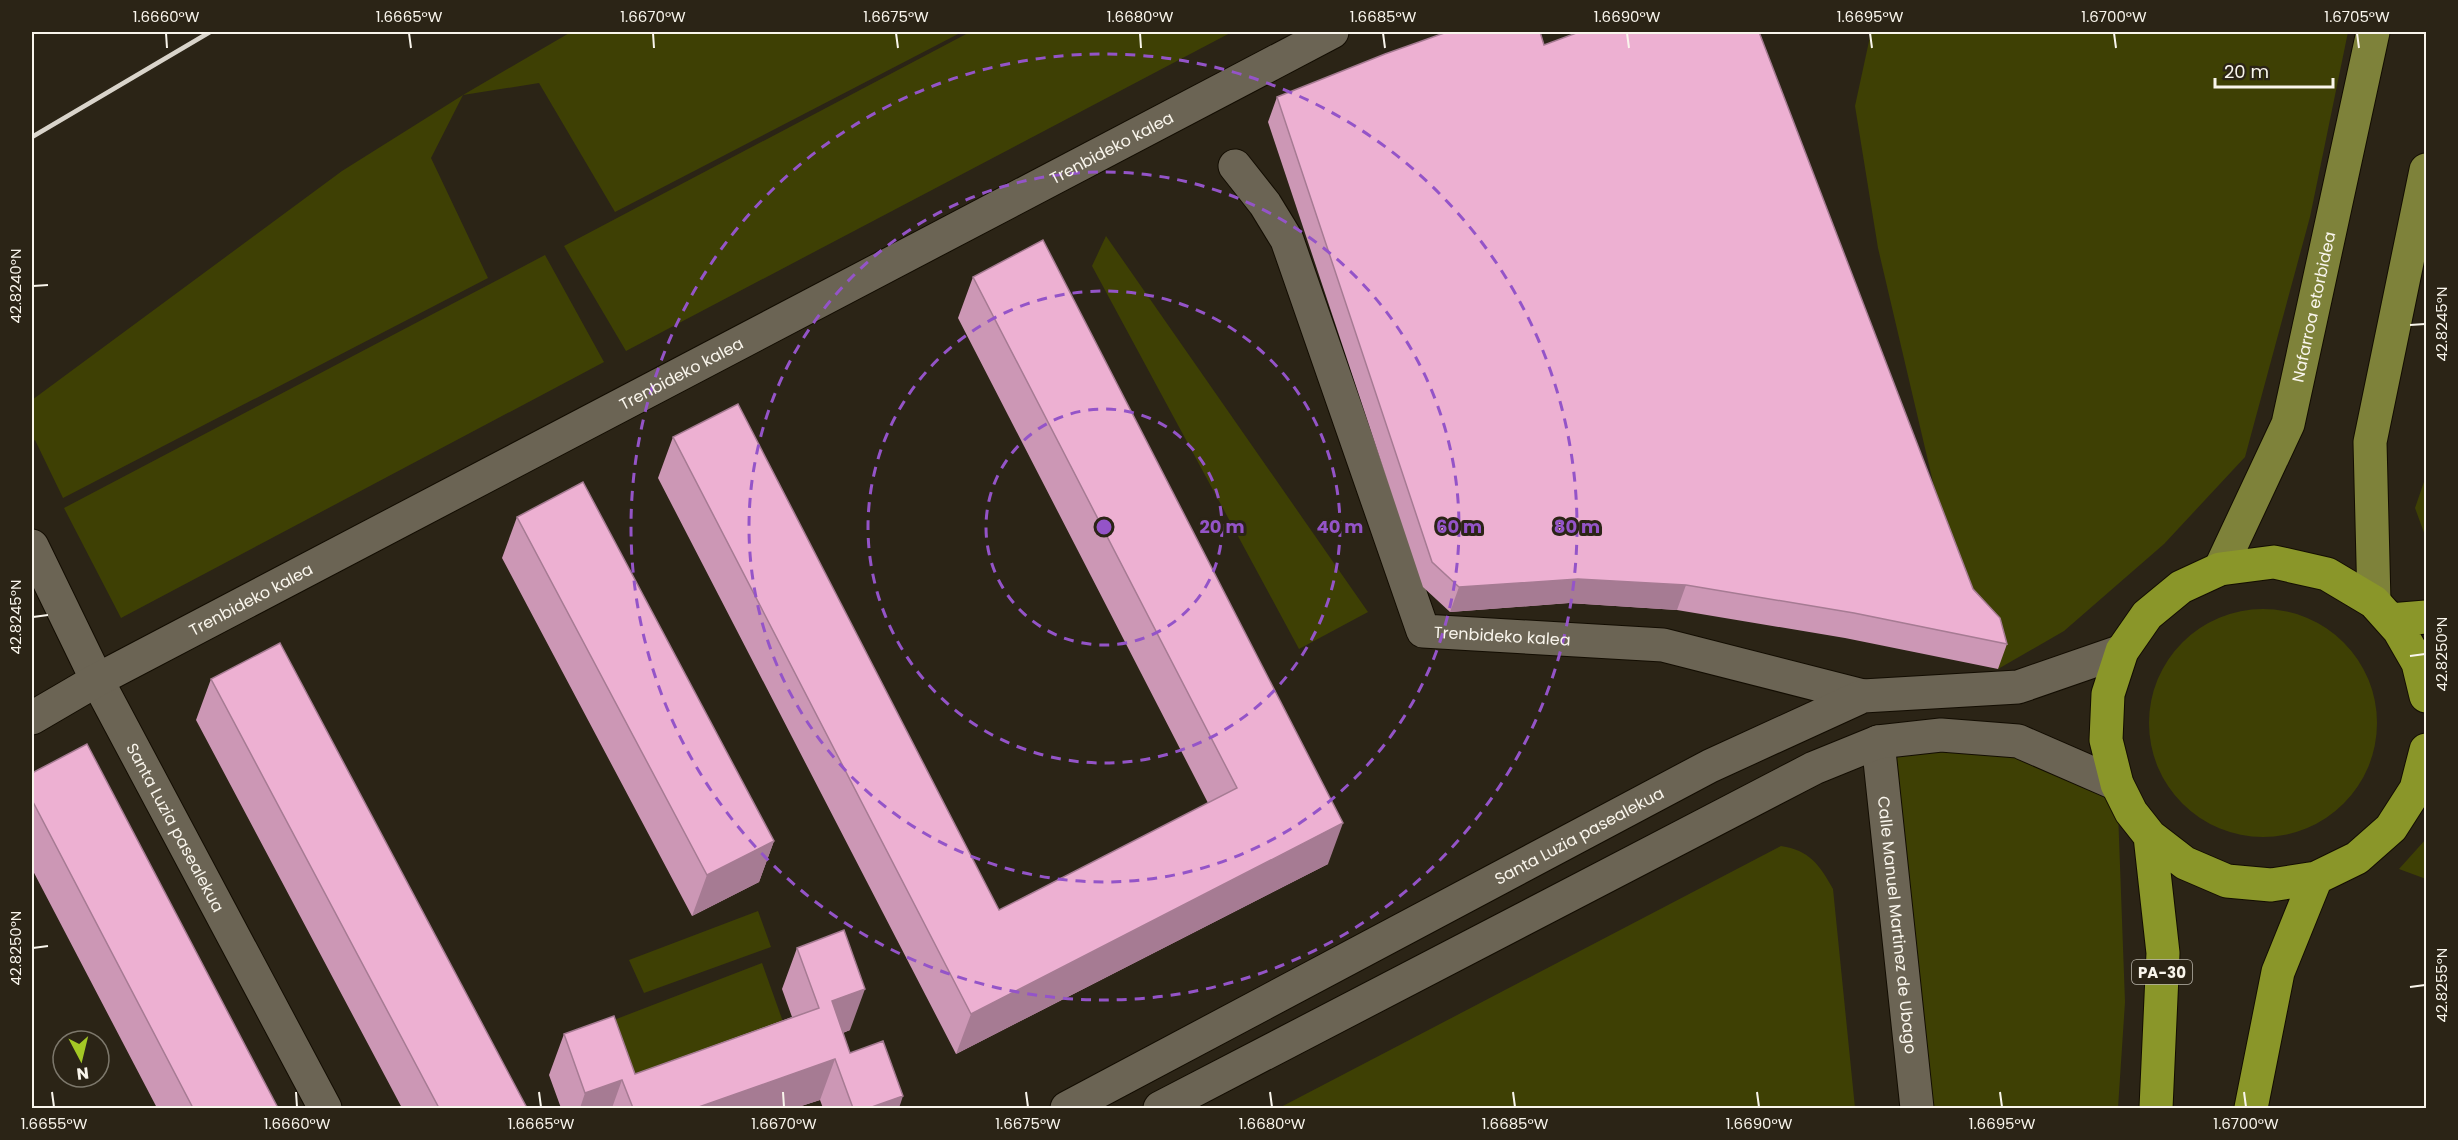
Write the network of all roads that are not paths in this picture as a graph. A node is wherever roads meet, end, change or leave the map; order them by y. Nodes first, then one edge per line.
1 (1332, 32) edge
2 (2373, 32) edge
3 (1235, 166) dead end
4 (2427, 170) edge
5 (32, 546) edge
6 (2220, 569) junction
7 (2382, 611) junction
8 (2427, 617) edge
9 (2122, 651) junction
10 (98, 680) junction
11 (1863, 696) junction
12 (2427, 696) edge
13 (32, 718) edge
14 (1878, 742) junction
15 (2427, 750) edge
16 (2117, 784) junction
17 (2421, 784) edge
18 (2150, 836) junction
19 (2316, 878) junction
20 (325, 1108) edge
21 (1067, 1108) edge
22 (1160, 1108) edge
23 (1917, 1108) edge
24 (2156, 1108) edge
25 (2251, 1108) edge

1 - 10 street, Trenbideko kalea
2 - 6 main road, Nafarroa etorbidea
3 - 11 street, Trenbideko kalea
4 - 7 main road
5 - 10 street, Santa Luzia pasealekua
6 - 7 highway
6 - 9 highway
7 - 8 highway
7 - 12 highway
9 - 11 street, Santa Luzia pasealekua
9 - 16 highway
10 - 13 street, Trenbideko kalea
10 - 20 street, Santa Luzia pasealekua
11 - 21 street, Santa Luzia pasealekua
14 - 16 street
14 - 22 street
14 - 23 street, Calle Manuel Martinez de Ubago
15 - 17 highway
16 - 18 highway
17 - 19 highway
18 - 19 highway
18 - 24 highway, PA-30
19 - 25 highway

